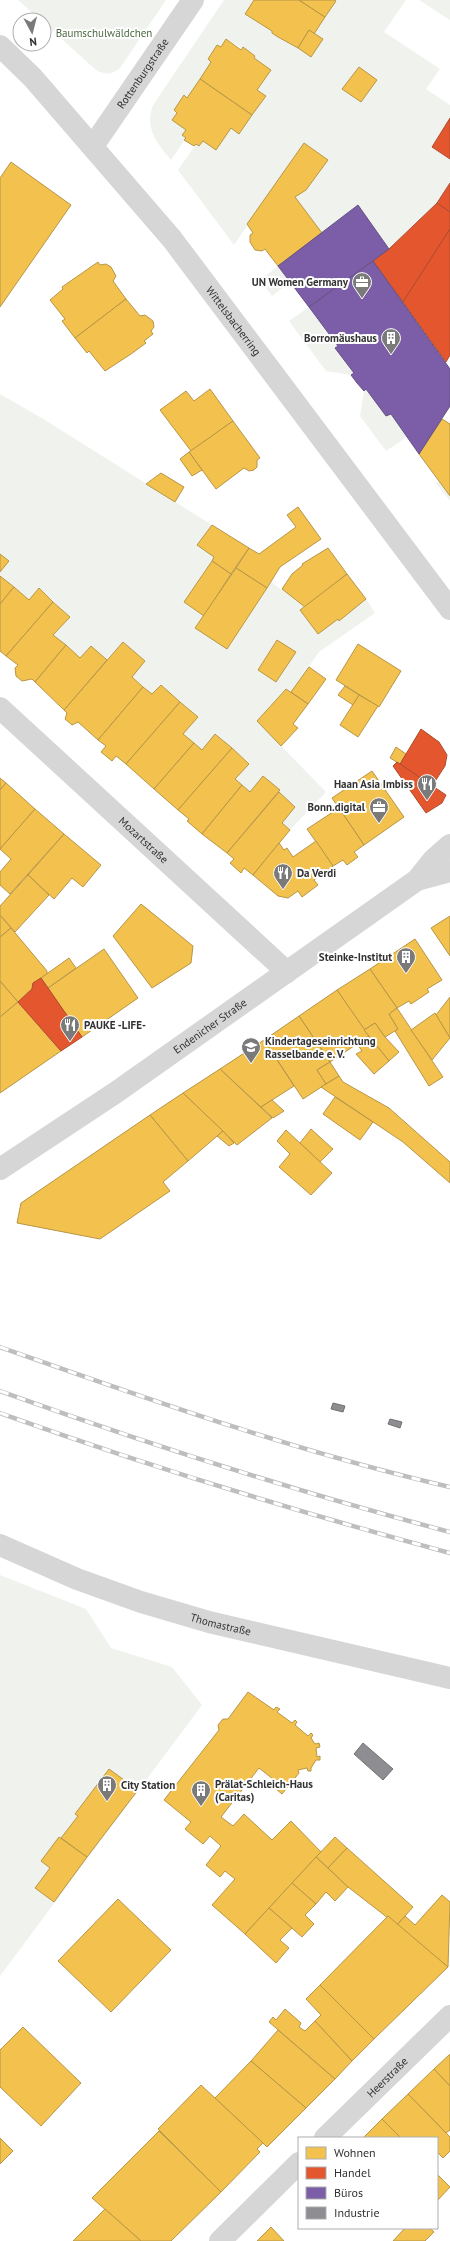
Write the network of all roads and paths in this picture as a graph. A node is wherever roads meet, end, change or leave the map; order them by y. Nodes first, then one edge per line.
1 (193, 0) edge
2 (0, 46) edge
3 (93, 146) junction
4 (450, 609) edge
5 (0, 708) edge
6 (450, 845) edge
7 (450, 871) edge
8 (417, 880) junction
9 (287, 972) junction
10 (0, 1169) edge
11 (0, 1545) edge
12 (450, 1678) edge
13 (450, 2016) edge
14 (326, 2137) edge
15 (298, 2164) edge
16 (220, 2241) edge

1 - 3 street, Rottenburgstraße
2 - 3 street, Wittelsbacherring
3 - 4 street, Wittelsbacherring
5 - 9 street, Mozartstraße
6 - 8 street, Endenicher Straße
7 - 8 street, Endenicher Straße
8 - 9 street, Endenicher Straße
9 - 10 street, Endenicher Straße
11 - 12 street, Thomastraße
13 - 14 street, Heerstraße
15 - 16 street

